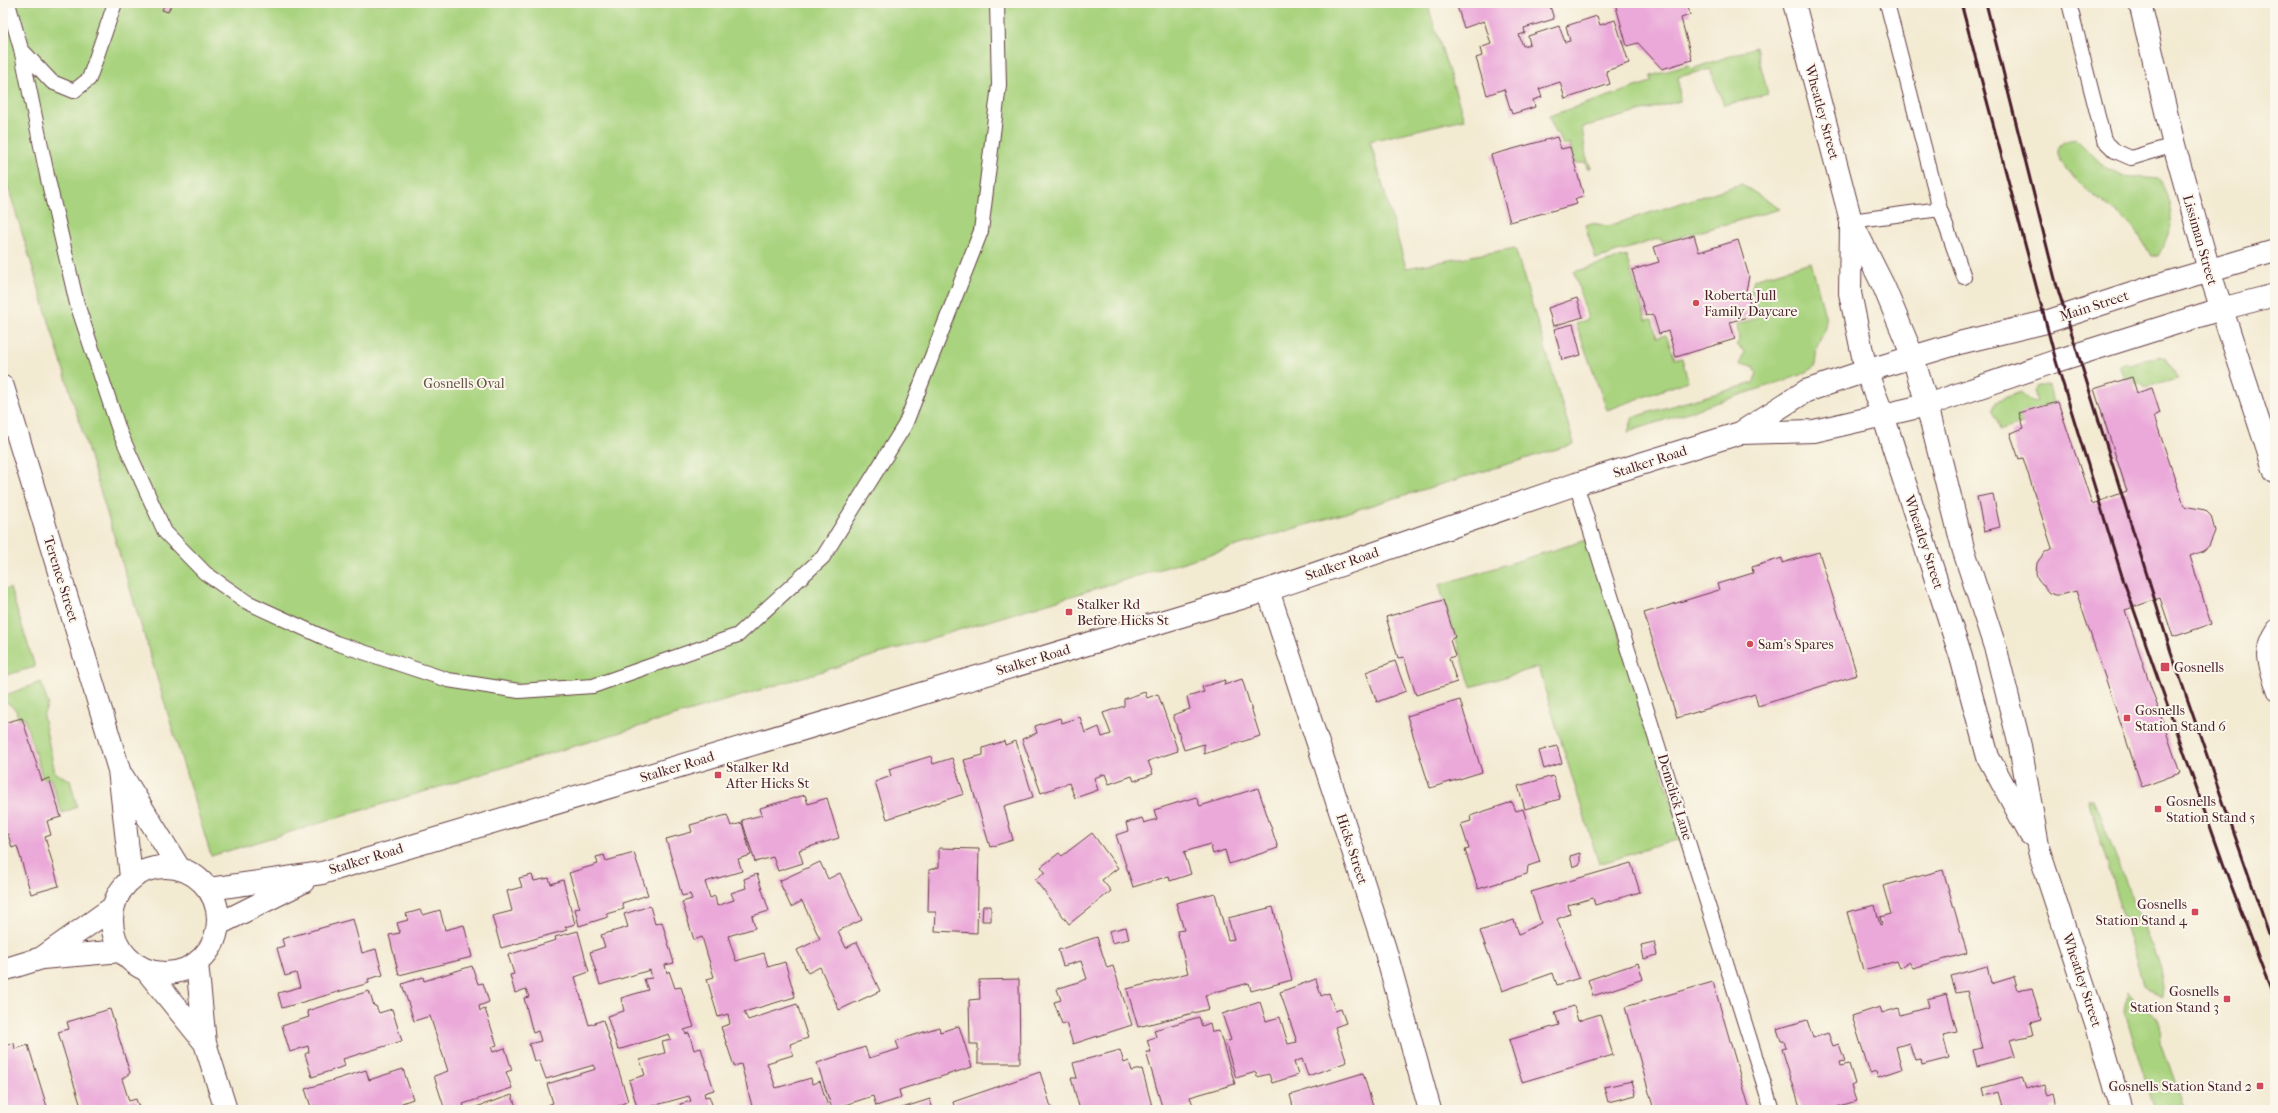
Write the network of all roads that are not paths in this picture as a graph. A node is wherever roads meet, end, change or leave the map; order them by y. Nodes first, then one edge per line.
1 (8, 3) edge
2 (115, 3) edge
3 (997, 3) edge
4 (1794, 3) edge
5 (1887, 3) edge
6 (2069, 3) edge
7 (2140, 3) edge
8 (21, 49) junction
9 (2174, 146) junction
10 (1940, 209) junction
11 (1851, 220) junction
12 (2275, 251) edge
13 (2209, 270) junction
14 (1964, 277) dead end
15 (2275, 295) edge
16 (2221, 309) junction
17 (1913, 357) junction
18 (1866, 371) junction
19 (3, 387) edge
20 (1928, 406) junction
21 (1883, 415) junction
22 (1740, 433) junction
23 (2275, 472) edge
24 (1576, 484) junction
25 (1268, 590) junction
26 (2275, 626) edge
27 (2275, 693) edge
28 (120, 770) junction
29 (2040, 851) junction
30 (179, 868) junction
31 (322, 873) junction
32 (131, 877) junction
33 (209, 889) junction
34 (112, 908) junction
35 (218, 924) junction
36 (121, 951) junction
37 (42, 958) junction
38 (198, 962) junction
39 (3, 970) edge
40 (146, 970) junction
41 (205, 1043) junction
42 (226, 1110) edge
43 (1430, 1110) edge
44 (1772, 1110) edge
45 (2121, 1110) edge

1 - 8 lane
2 - 8 lane
3 - 8 lane
4 - 11 main road, Wheatley Street
5 - 10 lane
6 - 9 lane
7 - 9 main road, Lissiman Street
9 - 13 main road, Lissiman Street
10 - 11 lane
10 - 14 lane
11 - 17 main road, Wheatley Street
11 - 18 main road, Wheatley Street
12 - 13 main road, Main Street
13 - 16 main road, Lissiman Street
13 - 17 main road, Main Street
15 - 16 main road
16 - 20 main road
16 - 23 main road, Lissiman Street
17 - 18 main road, Stalker Road
17 - 20 main road, Wheatley Street
18 - 21 main road, Wheatley Street
18 - 22 main road, Stalker Road
19 - 28 main road, Terence Street
20 - 21 main road, Stalker Road
20 - 29 main road, Wheatley Street
21 - 22 main road, Stalker Road
21 - 29 main road, Wheatley Street
22 - 24 main road, Stalker Road
24 - 25 main road, Stalker Road
24 - 44 lane, Demclick Lane
25 - 31 main road, Stalker Road
25 - 43 main road, Hicks Street
26 - 27 lane
28 - 30 main road, Terence Street
28 - 32 main road, Terence Street
29 - 45 main road, Wheatley Street
30 - 32 main road
30 - 33 main road
31 - 33 main road, Stalker Road
31 - 35 main road, Stalker Road
32 - 34 main road
33 - 35 main road
34 - 36 main road
34 - 37 main road
35 - 38 main road
36 - 37 main road
36 - 40 main road
37 - 39 main road
38 - 40 main road
38 - 41 main road
40 - 41 main road
41 - 42 main road

